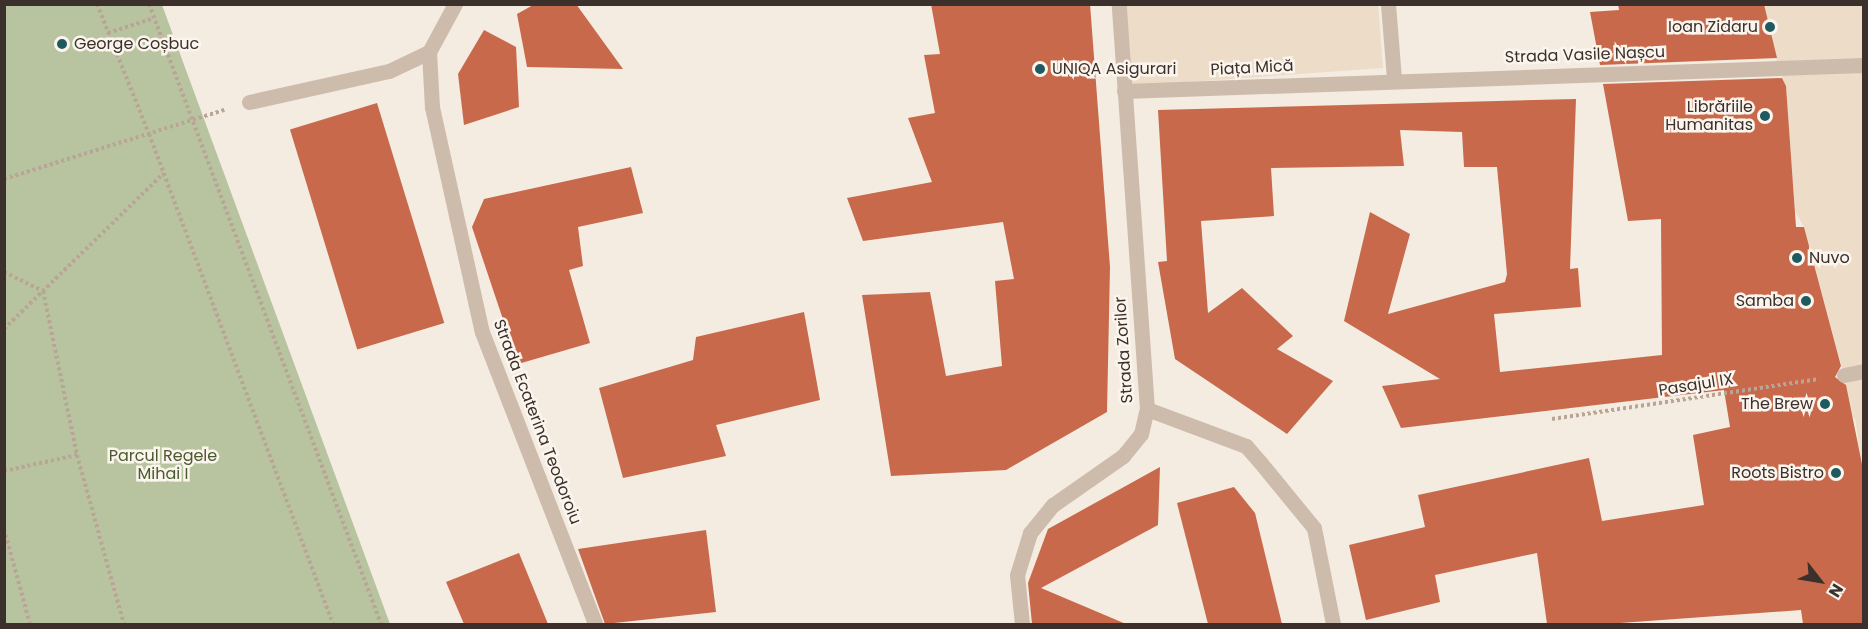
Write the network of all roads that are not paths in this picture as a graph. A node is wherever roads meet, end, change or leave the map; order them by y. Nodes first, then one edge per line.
1 (455, 4) edge
2 (1119, 4) edge
3 (1388, 4) edge
4 (429, 52) junction
5 (1863, 65) edge
6 (1394, 79) junction
7 (1124, 91) junction
8 (249, 102) road end
9 (1863, 371) edge
10 (1844, 375) road end
11 (1147, 409) junction
12 (595, 624) edge
13 (1022, 624) edge
14 (1334, 624) edge

1 - 4 street
2 - 7 street
3 - 6 street
4 - 8 street
4 - 12 street, Strada Ecaterina Teodoroiu
5 - 6 street, Strada Vasile Nașcu
6 - 7 street, Piața Mică
7 - 11 street, Strada Zorilor
9 - 10 street
11 - 13 street, Strada Zorilor
11 - 14 street

